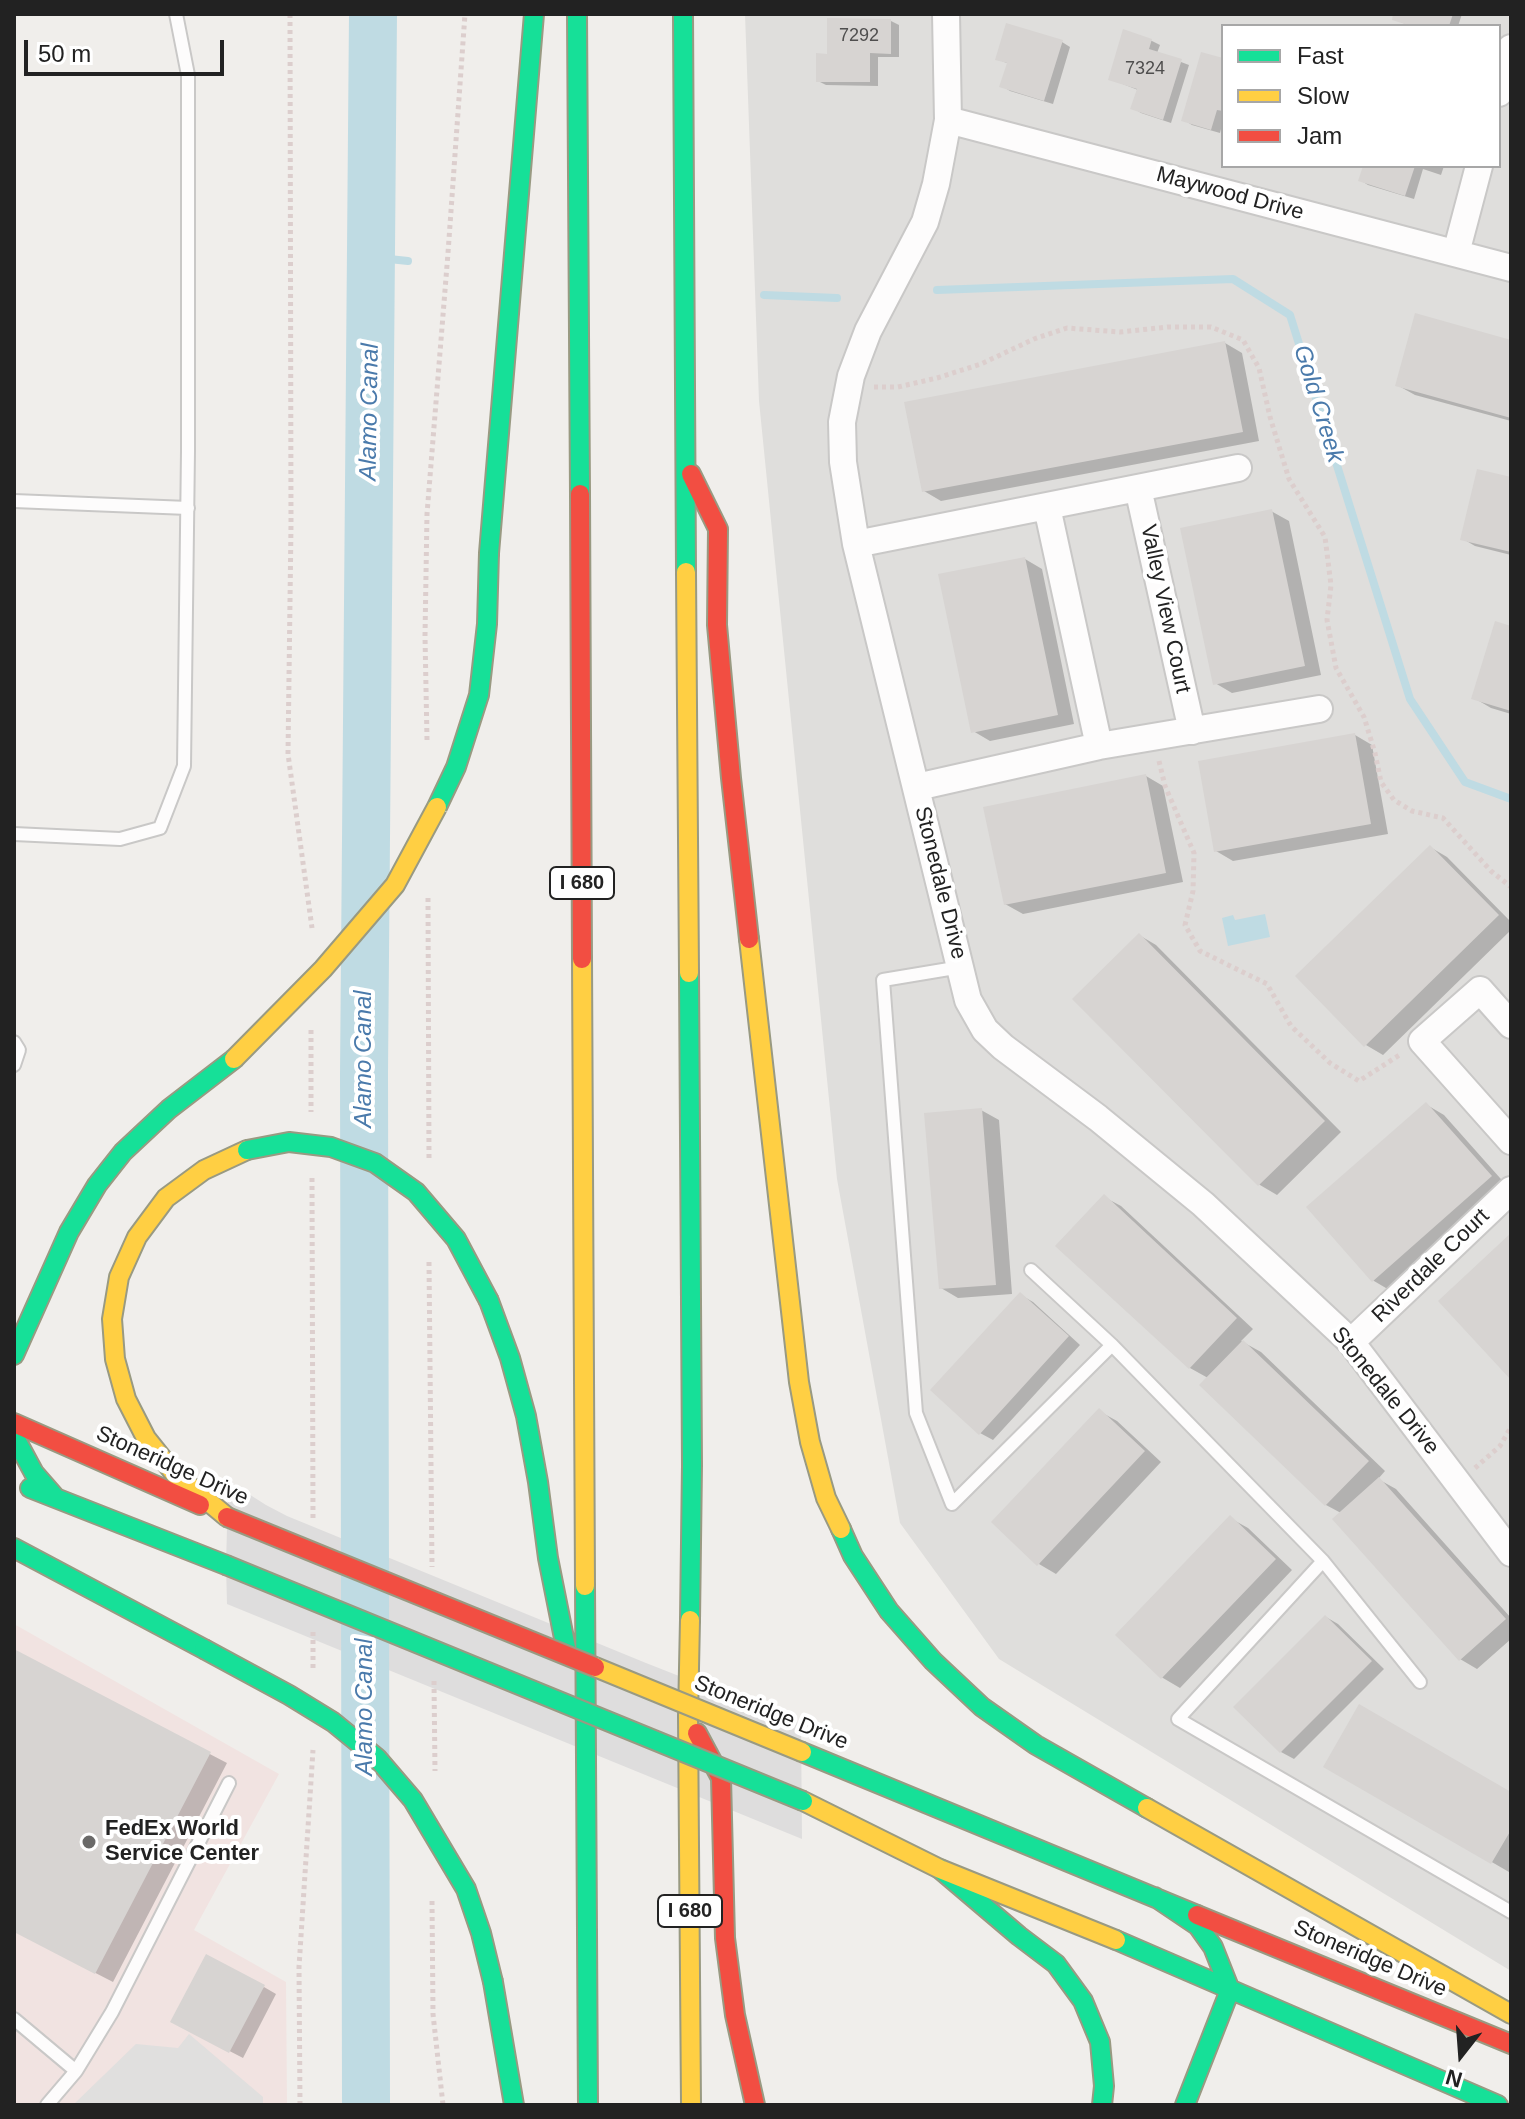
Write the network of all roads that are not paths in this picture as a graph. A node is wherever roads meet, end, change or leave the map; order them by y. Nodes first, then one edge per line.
1 (176, 14) edge
2 (534, 14) edge
3 (577, 14) edge
4 (683, 14) edge
5 (946, 14) edge
6 (1511, 48) edge
7 (1501, 86) edge
8 (948, 120) junction
9 (1478, 168) edge
10 (1456, 253) junction
11 (1511, 268) edge
12 (686, 464) junction
13 (1238, 468) dead end
14 (1138, 488) junction
15 (14, 501) edge
16 (1047, 507) junction
17 (188, 508) junction
18 (856, 544) junction
19 (1319, 709) dead end
20 (1192, 731) junction
21 (1099, 746) junction
22 (917, 787) junction
23 (14, 834) edge
24 (961, 967) junction
25 (1511, 1025) edge
26 (14, 1042) edge
27 (14, 1065) edge
28 (1511, 1141) edge
29 (1511, 1190) edge
30 (1031, 1270) dead end
31 (1351, 1342) junction
32 (1112, 1345) junction
33 (14, 1355) edge
34 (14, 1423) edge
35 (14, 1436) edge
36 (14, 1482) edge
37 (55, 1497) junction
38 (227, 1517) junction
39 (14, 1548) edge
40 (1511, 1553) edge
41 (1323, 1561) junction
42 (1420, 1682) dead end
43 (688, 1716) junction
44 (588, 1752) junction
45 (229, 1783) dead end
46 (940, 1869) junction
47 (1155, 1897) junction
48 (1511, 1912) edge
49 (1230, 1990) junction
50 (1511, 2014) edge
51 (14, 2019) edge
52 (1511, 2044) edge
53 (76, 2071) junction
54 (47, 2105) edge
55 (514, 2105) edge
56 (588, 2105) edge
57 (691, 2105) edge
58 (755, 2105) edge
59 (1102, 2105) edge
60 (1185, 2105) edge
61 (1498, 2105) edge

1 - 17 lane
2 - 33 main road, bridge
3 - 44 main road, I 680
4 - 12 main road, I 680
5 - 8 street, Stonedale Drive
6 - 7 street
8 - 10 street, Maywood Drive
8 - 18 street, Stonedale Drive
9 - 10 street
10 - 11 street, Maywood Drive
12 - 43 main road, I 680
12 - 50 main road
13 - 14 street
14 - 16 street
14 - 20 street, Valley View Court
15 - 17 lane
16 - 18 street
16 - 21 street
17 - 23 lane
18 - 22 street, Stonedale Drive
19 - 20 street
20 - 21 street
21 - 22 street
22 - 24 street, Stonedale Drive
24 - 31 street, Stonedale Drive
24 - 32 lane
25 - 28 street
26 - 27 lane
29 - 31 street, Riverdale Court
30 - 32 lane
31 - 40 street, Stonedale Drive
32 - 41 lane
34 - 38 main road, Stoneridge Drive
35 - 37 main road
36 - 37 main road
37 - 46 main road, bridge
38 - 44 main road, bridge
38 - 47 main road, Stoneridge Drive, bridge
39 - 55 main road, bridge
41 - 42 lane
41 - 48 lane
43 - 57 main road, I 680
43 - 58 main road
44 - 56 main road, I 680
45 - 53 lane
46 - 49 main road
46 - 59 main road
47 - 49 main road
47 - 52 main road, Stoneridge Drive
49 - 60 main road
49 - 61 main road
51 - 53 lane
53 - 54 lane

